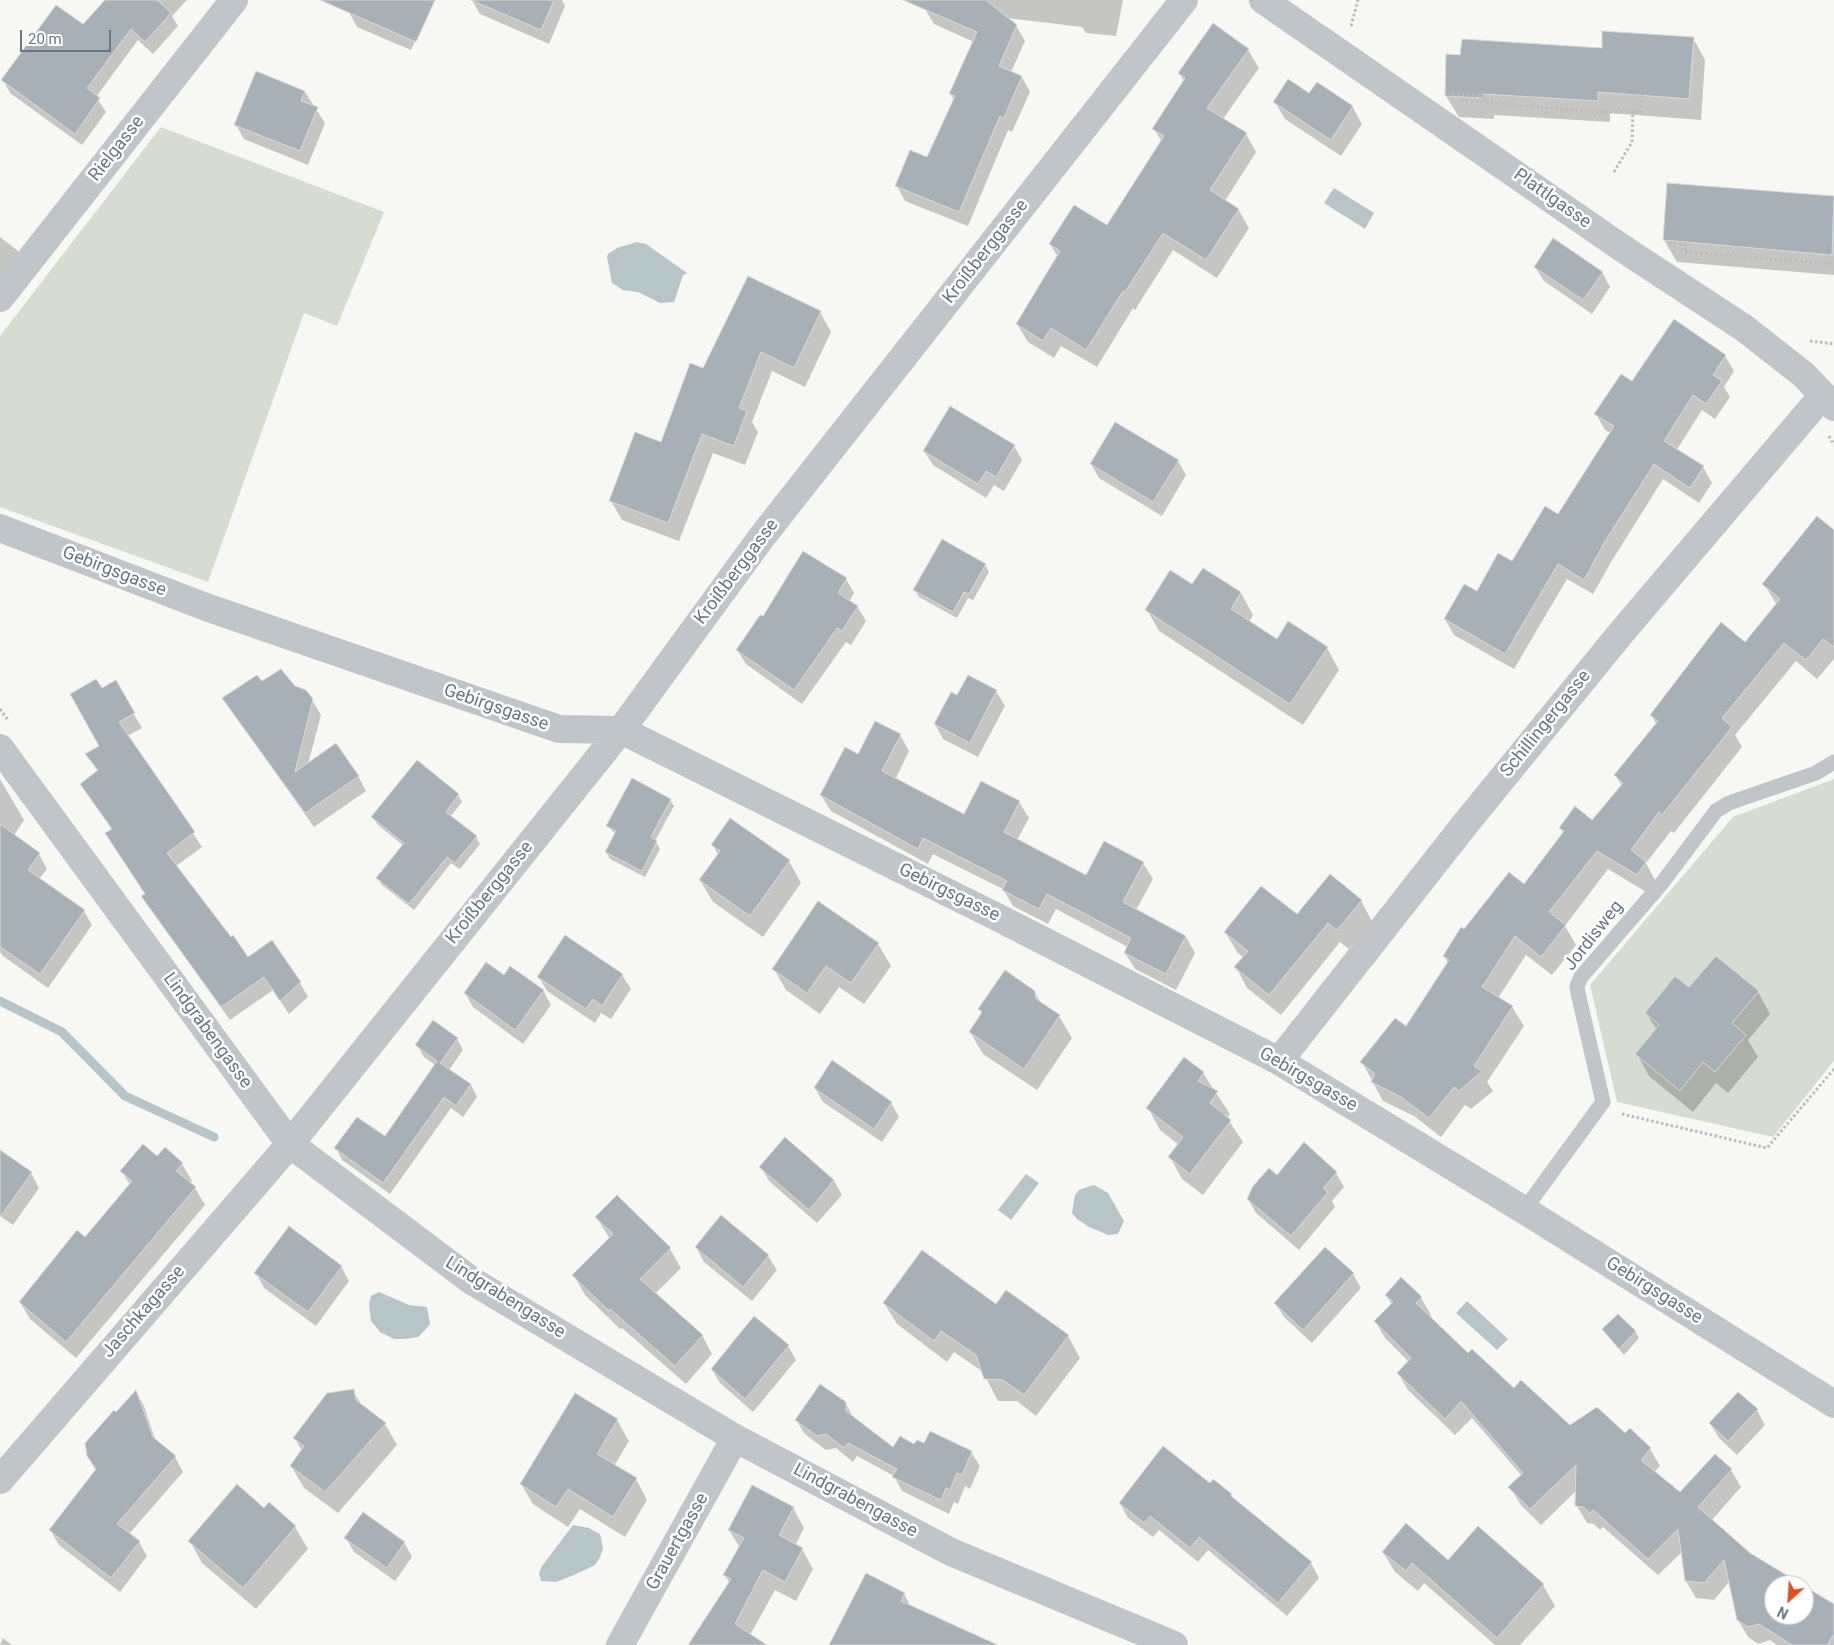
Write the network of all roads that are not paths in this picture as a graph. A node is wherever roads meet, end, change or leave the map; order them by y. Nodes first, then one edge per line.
1 (234, 0) edge
2 (1184, 0) edge
3 (1264, 0) edge
4 (0, 298) edge
5 (1828, 401) edge
6 (0, 528) edge
7 (620, 730) junction
8 (7, 737) edge
9 (1834, 762) edge
10 (1279, 1061) junction
11 (290, 1144) junction
12 (1524, 1210) junction
13 (1834, 1404) edge
14 (734, 1438) junction
15 (0, 1480) edge
16 (620, 1645) edge
17 (1174, 1645) edge

1 - 4 street, Rielgasse
2 - 7 street, Kroißberggasse
3 - 5 street, Plattlgasse
5 - 10 street, Schillingergasse
6 - 7 street, Gebirgsgasse
7 - 10 street, Gebirgsgasse
7 - 11 street, Kroißberggasse
8 - 11 street, Lindgrabengasse
9 - 12 lane, Jordisweg
10 - 12 street, Gebirgsgasse
11 - 14 street, Lindgrabengasse
11 - 15 street, Jaschkagasse
12 - 13 street, Gebirgsgasse
14 - 16 street, Grauertgasse
14 - 17 street, Lindgrabengasse

